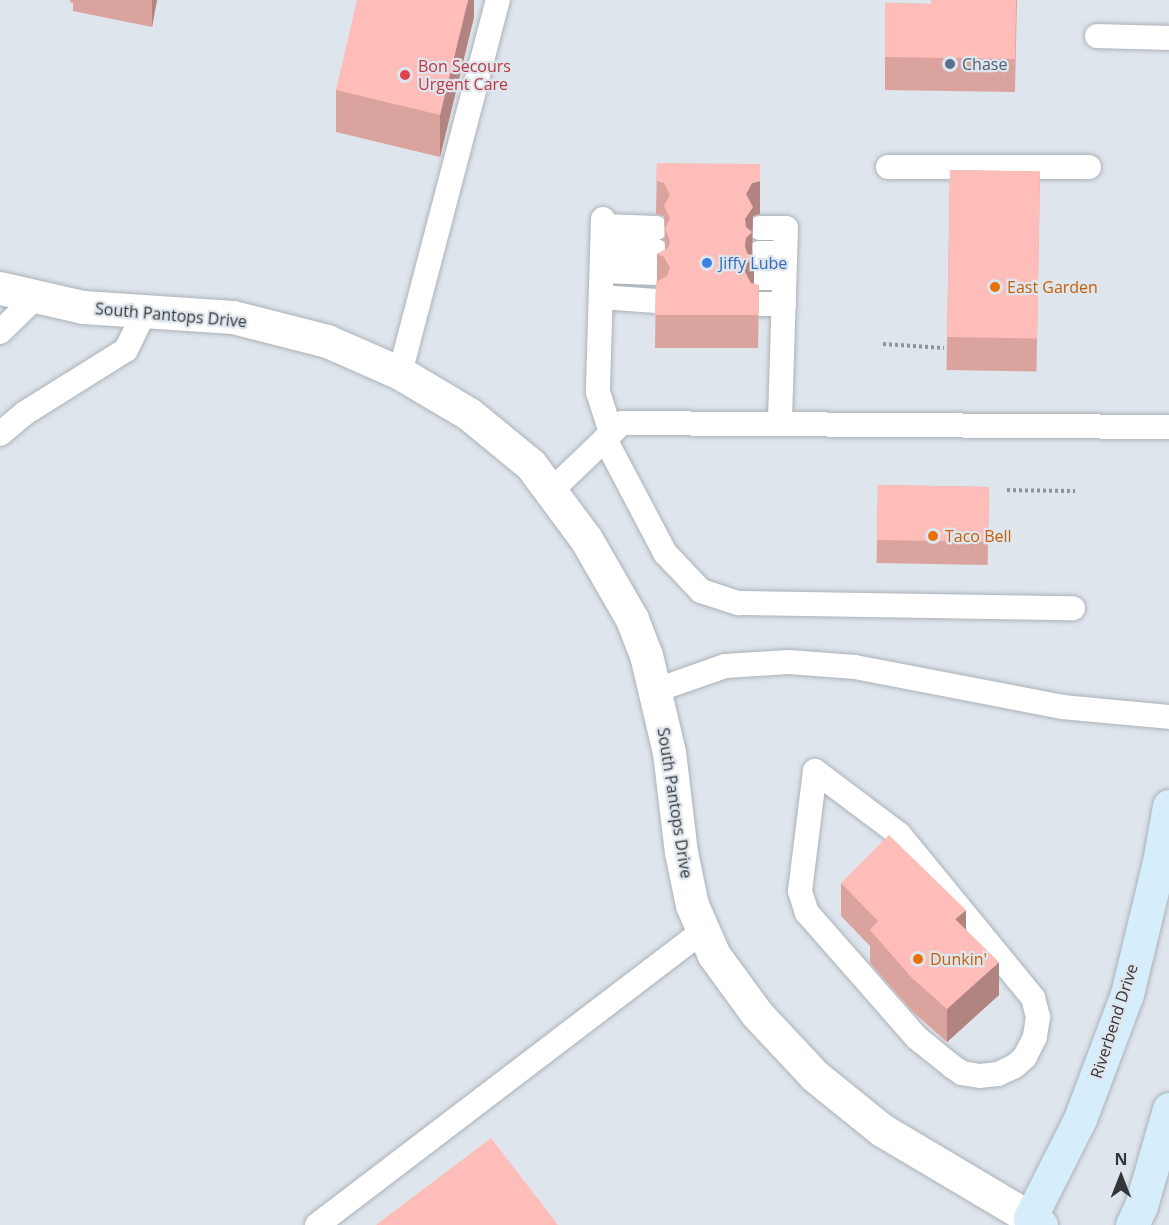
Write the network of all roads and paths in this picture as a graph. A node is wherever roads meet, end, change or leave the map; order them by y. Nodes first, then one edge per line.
1 (498, 0) edge
2 (1096, 36) dead end
3 (1169, 38) edge
4 (888, 167) dead end
5 (1089, 168) dead end
6 (760, 228) dead end
7 (603, 241) junction
8 (759, 253) dead end
9 (785, 253) junction
10 (759, 278) dead end
11 (784, 278) junction
12 (0, 288) edge
13 (37, 296) junction
14 (601, 297) junction
15 (656, 301) edge
16 (759, 304) edge
17 (784, 304) junction
18 (145, 311) junction
19 (0, 332) edge
20 (884, 344) dead end
21 (944, 348) dead end
22 (400, 373) junction
23 (780, 424) junction
24 (1169, 427) edge
25 (0, 434) edge
26 (608, 436) junction
27 (1007, 490) dead end
28 (551, 491) junction
29 (1074, 491) dead end
30 (1073, 608) dead end
31 (654, 691) junction
32 (1169, 717) edge
33 (814, 771) joint
34 (1169, 806) edge
35 (703, 931) junction
36 (1169, 1109) edge
37 (1032, 1223) edge
38 (317, 1225) edge
39 (1132, 1225) edge

1 - 22 lane
2 - 3 lane
4 - 5 lane
6 - 9 lane
7 - 7 lane
7 - 14 lane
8 - 9 lane
9 - 11 lane
10 - 11 lane
11 - 17 lane
12 - 13 street, South Pantops Drive
13 - 18 street, South Pantops Drive
13 - 19 lane
14 - 15 lane
14 - 26 lane
16 - 17 lane
17 - 23 lane
18 - 22 street, South Pantops Drive
18 - 25 lane
20 - 21 path
22 - 28 street, South Pantops Drive
23 - 24 lane
23 - 26 lane
26 - 28 lane
26 - 30 lane
27 - 29 path
28 - 31 street, South Pantops Drive
31 - 32 lane
31 - 35 street, South Pantops Drive
33 - 33 lane
34 - 37 street, Riverbend Drive
35 - 37 street, South Pantops Drive
35 - 38 lane
36 - 39 street

